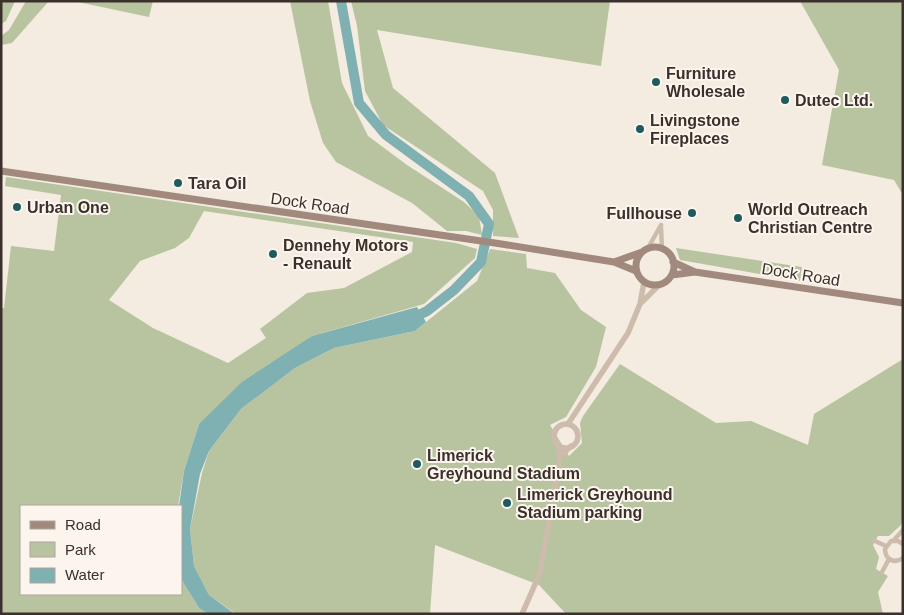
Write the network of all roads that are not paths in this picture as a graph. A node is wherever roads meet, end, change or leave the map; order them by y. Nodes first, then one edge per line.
1 (1, 171) edge
2 (662, 249) junction
3 (645, 250) junction
4 (614, 262) junction
5 (673, 262) junction
6 (636, 271) junction
7 (695, 272) junction
8 (672, 275) junction
9 (644, 282) junction
10 (659, 285) junction
11 (640, 304) junction
12 (903, 304) edge
13 (576, 412) junction
14 (568, 424) junction
15 (575, 428) junction
16 (558, 444) junction
17 (571, 446) junction
18 (560, 457) junction
19 (903, 530) edge
20 (894, 540) junction
21 (875, 541) dead end
22 (903, 544) edge
23 (886, 546) junction
24 (903, 558) edge
25 (888, 559) junction
26 (882, 572) dead end
27 (522, 614) edge

1 - 4 main road, Dock Road
2 - 3 main road
2 - 3 street
2 - 5 main road
3 - 4 main road, Dock Road
3 - 6 main road
4 - 6 main road, Dock Road
5 - 7 main road, Dock Road
5 - 8 main road
6 - 9 main road
7 - 8 main road, Dock Road
7 - 12 main road, Dock Road
8 - 10 main road
9 - 10 main road
9 - 11 street
10 - 11 street
11 - 13 street
13 - 14 street
13 - 15 street
14 - 15 street
14 - 16 street
15 - 17 street
16 - 17 street
16 - 18 street
17 - 18 street
18 - 27 street
19 - 20 street
20 - 22 street
20 - 23 street
21 - 23 street
23 - 25 street
24 - 25 street
25 - 26 street

